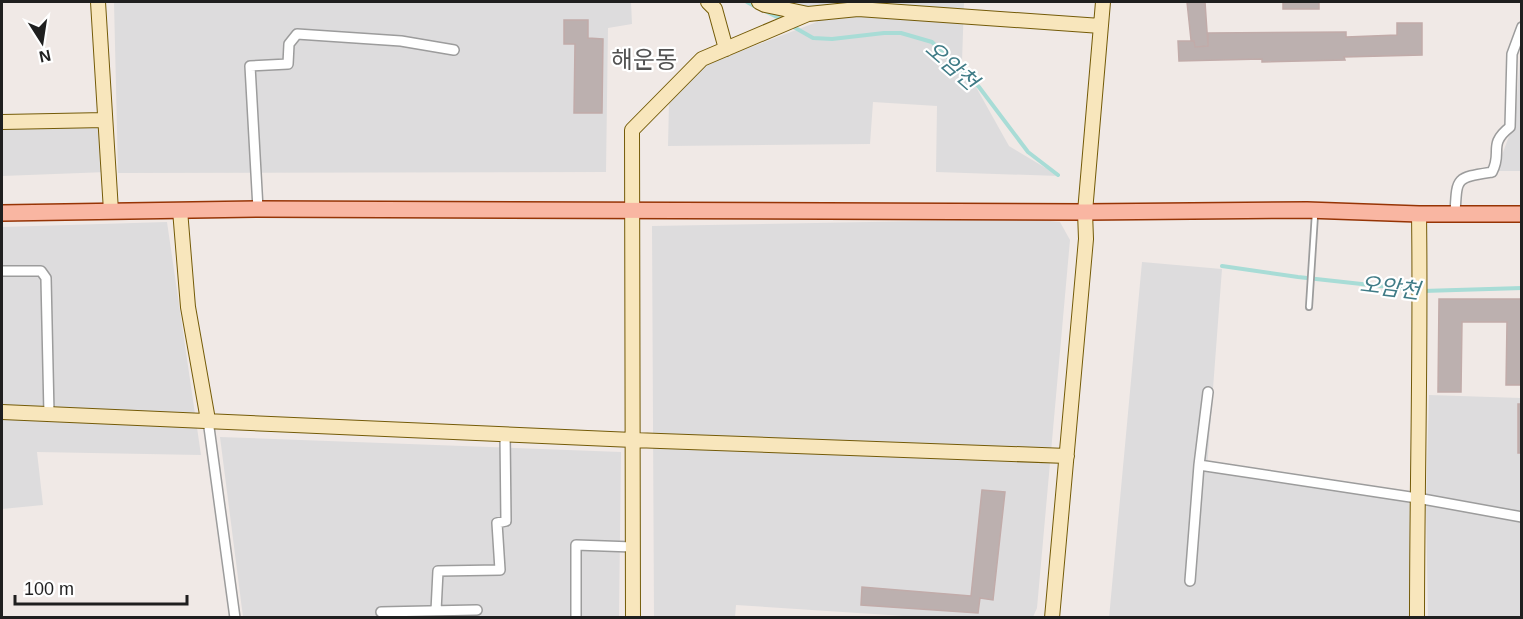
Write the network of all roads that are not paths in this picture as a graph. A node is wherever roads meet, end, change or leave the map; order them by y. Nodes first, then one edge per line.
1 (98, 2) edge
2 (708, 2) edge
3 (759, 2) edge
4 (1103, 2) edge
5 (861, 5) edge
6 (802, 16) junction
7 (1101, 26) junction
8 (1521, 27) edge
9 (726, 49) junction
10 (454, 50) dead end
11 (105, 120) junction
12 (2, 122) edge
13 (258, 209) junction
14 (180, 210) junction
15 (634, 210) junction
16 (1315, 210) junction
17 (111, 212) junction
18 (1085, 212) junction
19 (2, 213) edge
20 (1419, 214) junction
21 (1455, 214) junction
22 (1521, 214) edge
23 (2, 271) edge
24 (1310, 308) dead end
25 (1208, 392) dead end
26 (2, 412) edge
27 (49, 414) junction
28 (208, 420) junction
29 (505, 433) junction
30 (633, 440) junction
31 (1067, 456) junction
32 (1199, 465) junction
33 (1417, 498) junction
34 (1521, 517) edge
35 (633, 547) junction
36 (1190, 580) dead end
37 (477, 610) dead end
38 (436, 611) junction
39 (381, 612) dead end
40 (235, 618) edge
41 (576, 618) edge
42 (633, 618) edge
43 (1052, 618) edge
44 (1417, 618) edge

1 - 11 street
2 - 9 street
3 - 6 street
4 - 7 street
5 - 6 street
5 - 7 street
6 - 9 street
7 - 18 street
8 - 21 street
9 - 15 street
10 - 13 street
11 - 12 street
11 - 17 street
13 - 14 main road
13 - 15 main road
14 - 17 main road
14 - 28 street
15 - 18 main road
15 - 30 street
16 - 18 main road
16 - 20 main road
16 - 24 lane
17 - 19 main road
18 - 31 street
20 - 21 main road
20 - 33 street
21 - 22 main road
23 - 27 street
25 - 32 street
26 - 27 street
27 - 28 street
28 - 29 street
28 - 40 street
29 - 30 street
29 - 38 street
30 - 31 street
30 - 35 street
31 - 43 street
32 - 33 street
32 - 36 street
33 - 34 street
33 - 44 street
35 - 41 street
35 - 42 street
37 - 38 street
38 - 39 street

